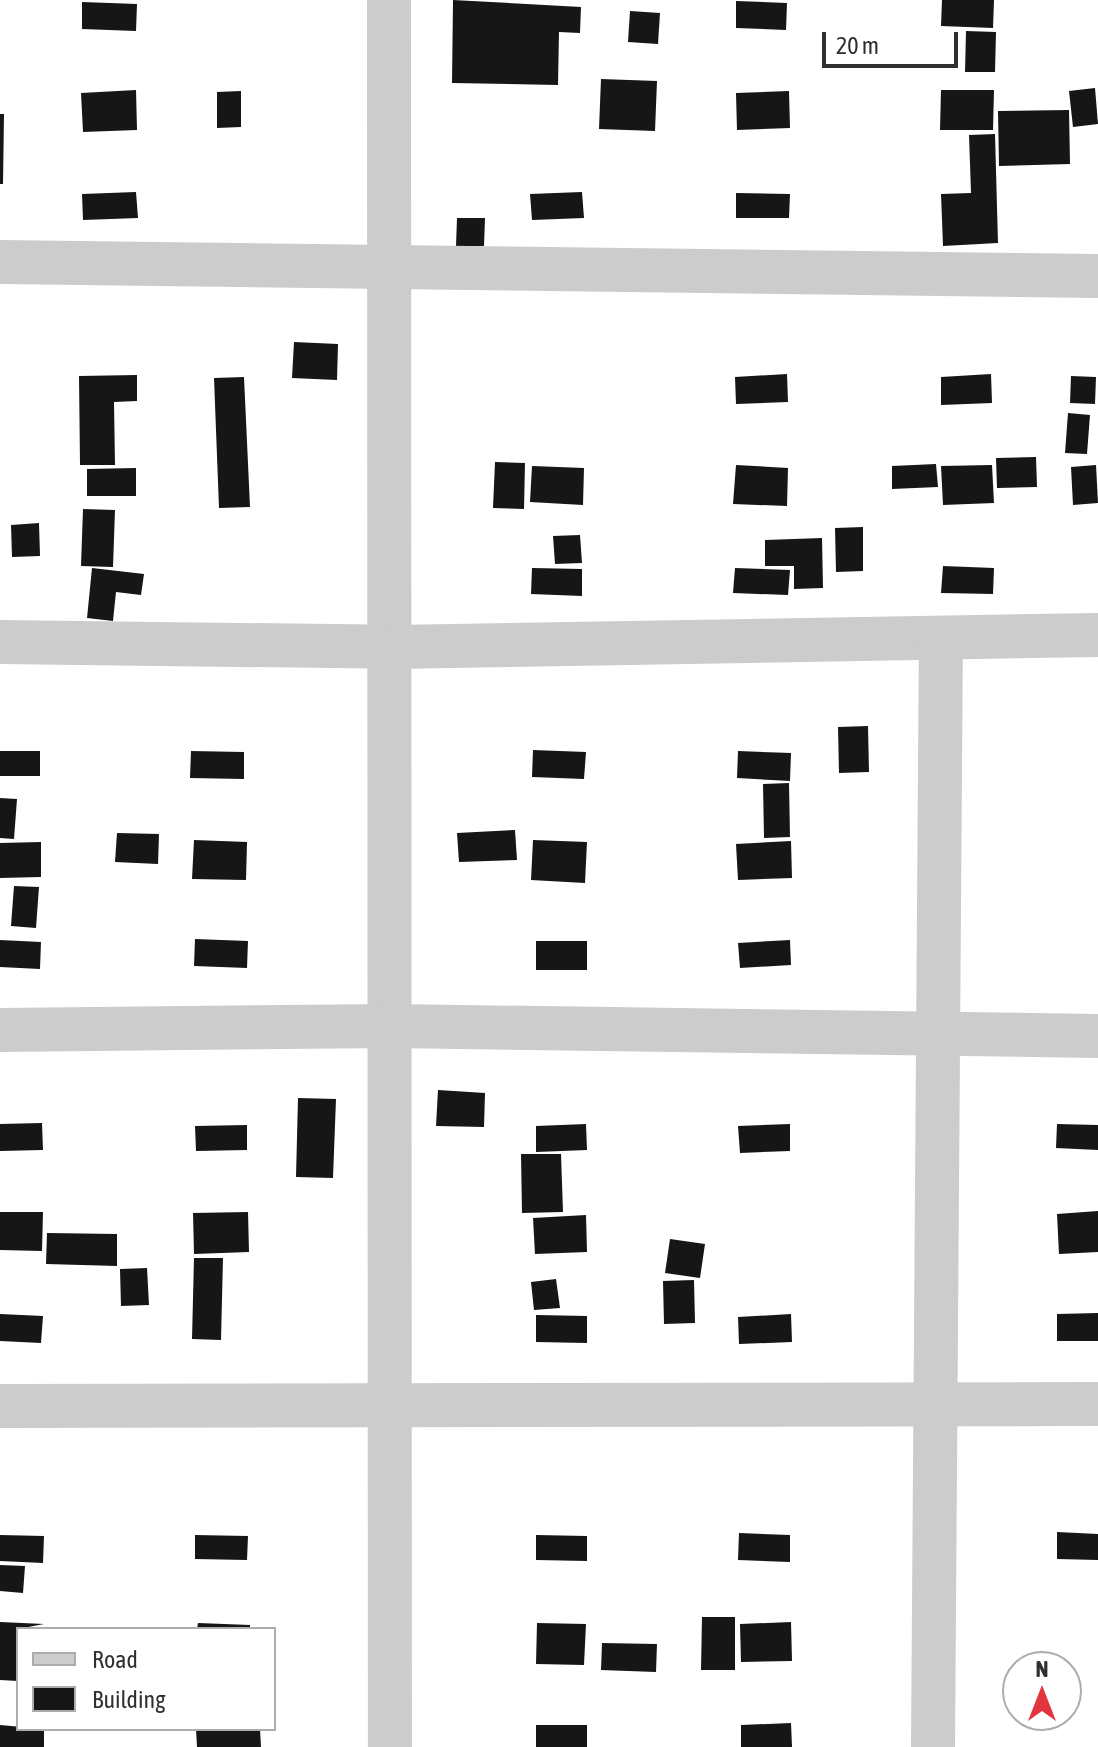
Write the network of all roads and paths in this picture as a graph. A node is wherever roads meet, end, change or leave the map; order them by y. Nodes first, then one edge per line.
1 (389, 0) edge
2 (0, 262) edge
3 (387, 269) junction
4 (1098, 276) edge
5 (1098, 635) edge
6 (0, 642) edge
7 (941, 642) junction
8 (393, 647) junction
9 (393, 1026) junction
10 (0, 1030) edge
11 (938, 1034) junction
12 (1098, 1036) edge
13 (936, 1404) junction
14 (1098, 1404) edge
15 (391, 1405) junction
16 (0, 1406) edge
17 (390, 1747) edge
18 (933, 1747) edge

1 - 3 street
2 - 3 street
3 - 4 street
3 - 8 street
5 - 7 street
6 - 8 street
7 - 8 street
7 - 11 street
8 - 9 street
9 - 10 street
9 - 11 street
9 - 15 street
11 - 12 street
11 - 13 street
13 - 14 street
13 - 15 street
13 - 18 street
15 - 16 street
15 - 17 street

